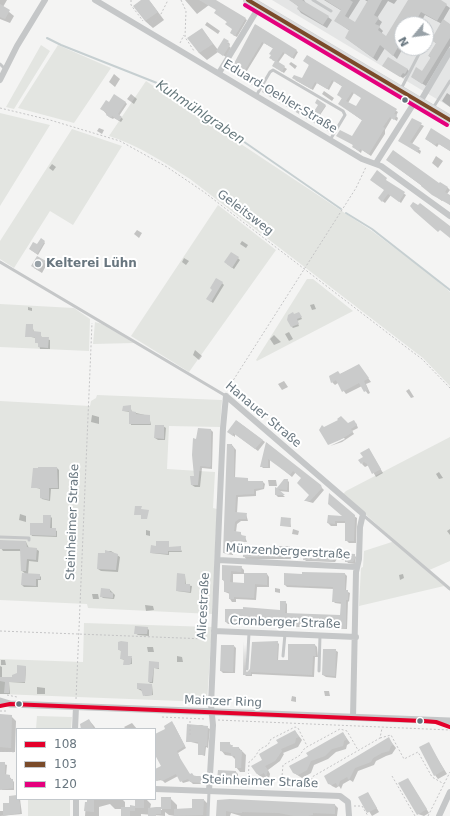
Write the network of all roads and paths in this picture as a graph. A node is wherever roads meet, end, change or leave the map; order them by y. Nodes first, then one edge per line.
1 (45, 0) edge
2 (95, 0) edge
3 (132, 0) edge
4 (168, 0) edge
5 (181, 0) edge
6 (248, 0) edge
7 (313, 0) edge
8 (259, 7) junction
9 (331, 11) dead end
10 (184, 34) junction
11 (177, 48) junction
12 (450, 51) edge
13 (418, 56) edge
14 (192, 57) junction
15 (0, 64) edge
16 (5, 69) junction
17 (219, 73) junction
18 (0, 80) edge
19 (450, 81) edge
20 (400, 90) junction
21 (256, 96) junction
22 (418, 101) junction
23 (0, 108) edge
24 (432, 109) junction
25 (450, 120) edge
26 (330, 140) junction
27 (368, 161) junction
28 (376, 163) junction
29 (450, 216) edge
30 (0, 262) edge
31 (306, 269) junction
32 (92, 316) junction
33 (450, 388) edge
34 (226, 396) junction
35 (363, 514) junction
36 (0, 537) edge
37 (29, 540) dead end
38 (218, 560) junction
39 (356, 567) junction
40 (450, 589) edge
41 (0, 631) edge
42 (214, 632) junction
43 (249, 633) junction
44 (79, 634) junction
45 (285, 634) junction
46 (320, 635) junction
47 (356, 637) junction
48 (214, 640) junction
49 (284, 656) dead end
50 (247, 669) dead end
51 (319, 671) dead end
52 (17, 697) dead end
53 (2, 698) edge
54 (0, 706) edge
55 (76, 707) junction
56 (11, 708) junction
57 (0, 710) edge
58 (212, 716) junction
59 (157, 717) dead end
60 (353, 718) junction
61 (190, 719) junction
62 (450, 721) edge
63 (295, 723) junction
64 (342, 725) junction
65 (434, 725) junction
66 (295, 727) junction
67 (383, 727) junction
68 (450, 727) edge
69 (75, 728) edge
70 (341, 729) junction
71 (450, 730) edge
72 (190, 735) dead end
73 (380, 738) junction
74 (308, 746) junction
75 (358, 750) junction
76 (0, 751) edge
77 (16, 752) edge
78 (450, 772) edge
79 (392, 776) dead end
80 (444, 784) junction
81 (156, 789) edge
82 (209, 791) junction
83 (248, 792) junction
84 (450, 792) edge
85 (281, 794) junction
86 (311, 795) junction
87 (76, 800) edge
88 (349, 807) junction
89 (76, 816) edge
90 (208, 816) edge
91 (348, 816) edge
92 (368, 816) edge
93 (416, 816) edge
94 (428, 816) edge
95 (439, 816) edge

1 - 16 street
2 - 11 street, Eduard-Oehler-Straße
3 - 4 path
5 - 10 path
6 - 8 main road
7 - 9 lane
8 - 17 street
8 - 20 main road
10 - 11 path
10 - 14 path
11 - 14 street, Eduard-Oehler-Straße
12 - 22 street
13 - 20 lane
14 - 17 street, Eduard-Oehler-Straße
15 - 16 lane
16 - 18 street
17 - 21 street, Eduard-Oehler-Straße
19 - 24 lane
20 - 22 main road
21 - 26 street, Eduard-Oehler-Straße
21 - 26 lane
22 - 24 main road
22 - 28 street
23 - 31 path, Geleitsweg
24 - 25 main road
26 - 27 street, Eduard-Oehler-Straße
27 - 28 street, Eduard-Oehler-Straße
27 - 31 path
28 - 29 street, Eduard-Oehler-Straße
30 - 32 lane, Hanauer Straße
31 - 33 path, Geleitsweg
31 - 34 path
32 - 34 lane, Hanauer Straße
32 - 44 path, Steinheimer Straße
34 - 35 street, Hanauer Straße
34 - 38 street, Alicestraße
35 - 39 street
35 - 40 lane, Hanauer Straße
36 - 37 lane
38 - 39 street, Münzenbergerstraße
38 - 42 street, Alicestraße
39 - 47 street
41 - 44 path
42 - 43 street, Cronberger Straße
42 - 48 street, Alicestraße
43 - 45 street, Cronberger Straße
43 - 50 lane
44 - 48 path
44 - 55 path, Steinheimer Straße
45 - 46 street, Cronberger Straße
45 - 49 lane
46 - 47 street, Cronberger Straße
46 - 51 lane
47 - 60 street
48 - 58 street, Alicestraße
52 - 53 path
53 - 56 street, Mainzer Ring
54 - 56 street, Mainzer Ring
55 - 56 street, Mainzer Ring
55 - 58 street, Mainzer Ring
55 - 69 street
56 - 57 path
58 - 60 street, Mainzer Ring
58 - 61 path
58 - 63 path
58 - 82 street, Alicestraße
59 - 61 path
60 - 65 street, Mainzer Ring
61 - 72 path
62 - 65 street, Mainzer Ring
63 - 64 path
63 - 66 path
64 - 67 path
64 - 70 path
65 - 67 path
65 - 68 street, Mainzer Ring
65 - 71 path
66 - 74 path
66 - 83 path
67 - 73 path
70 - 74 path
70 - 75 path
73 - 75 path
73 - 80 path
74 - 85 path
75 - 86 path
76 - 77 path
78 - 80 path
79 - 93 path
80 - 94 path
81 - 82 street, Steinheimer Straße
82 - 83 street, Steinheimer Straße
82 - 90 lane, Alicestraße
83 - 85 street, Steinheimer Straße
84 - 95 street
85 - 86 street, Steinheimer Straße
86 - 88 street, Steinheimer Straße
87 - 89 street
88 - 91 street
88 - 92 path

